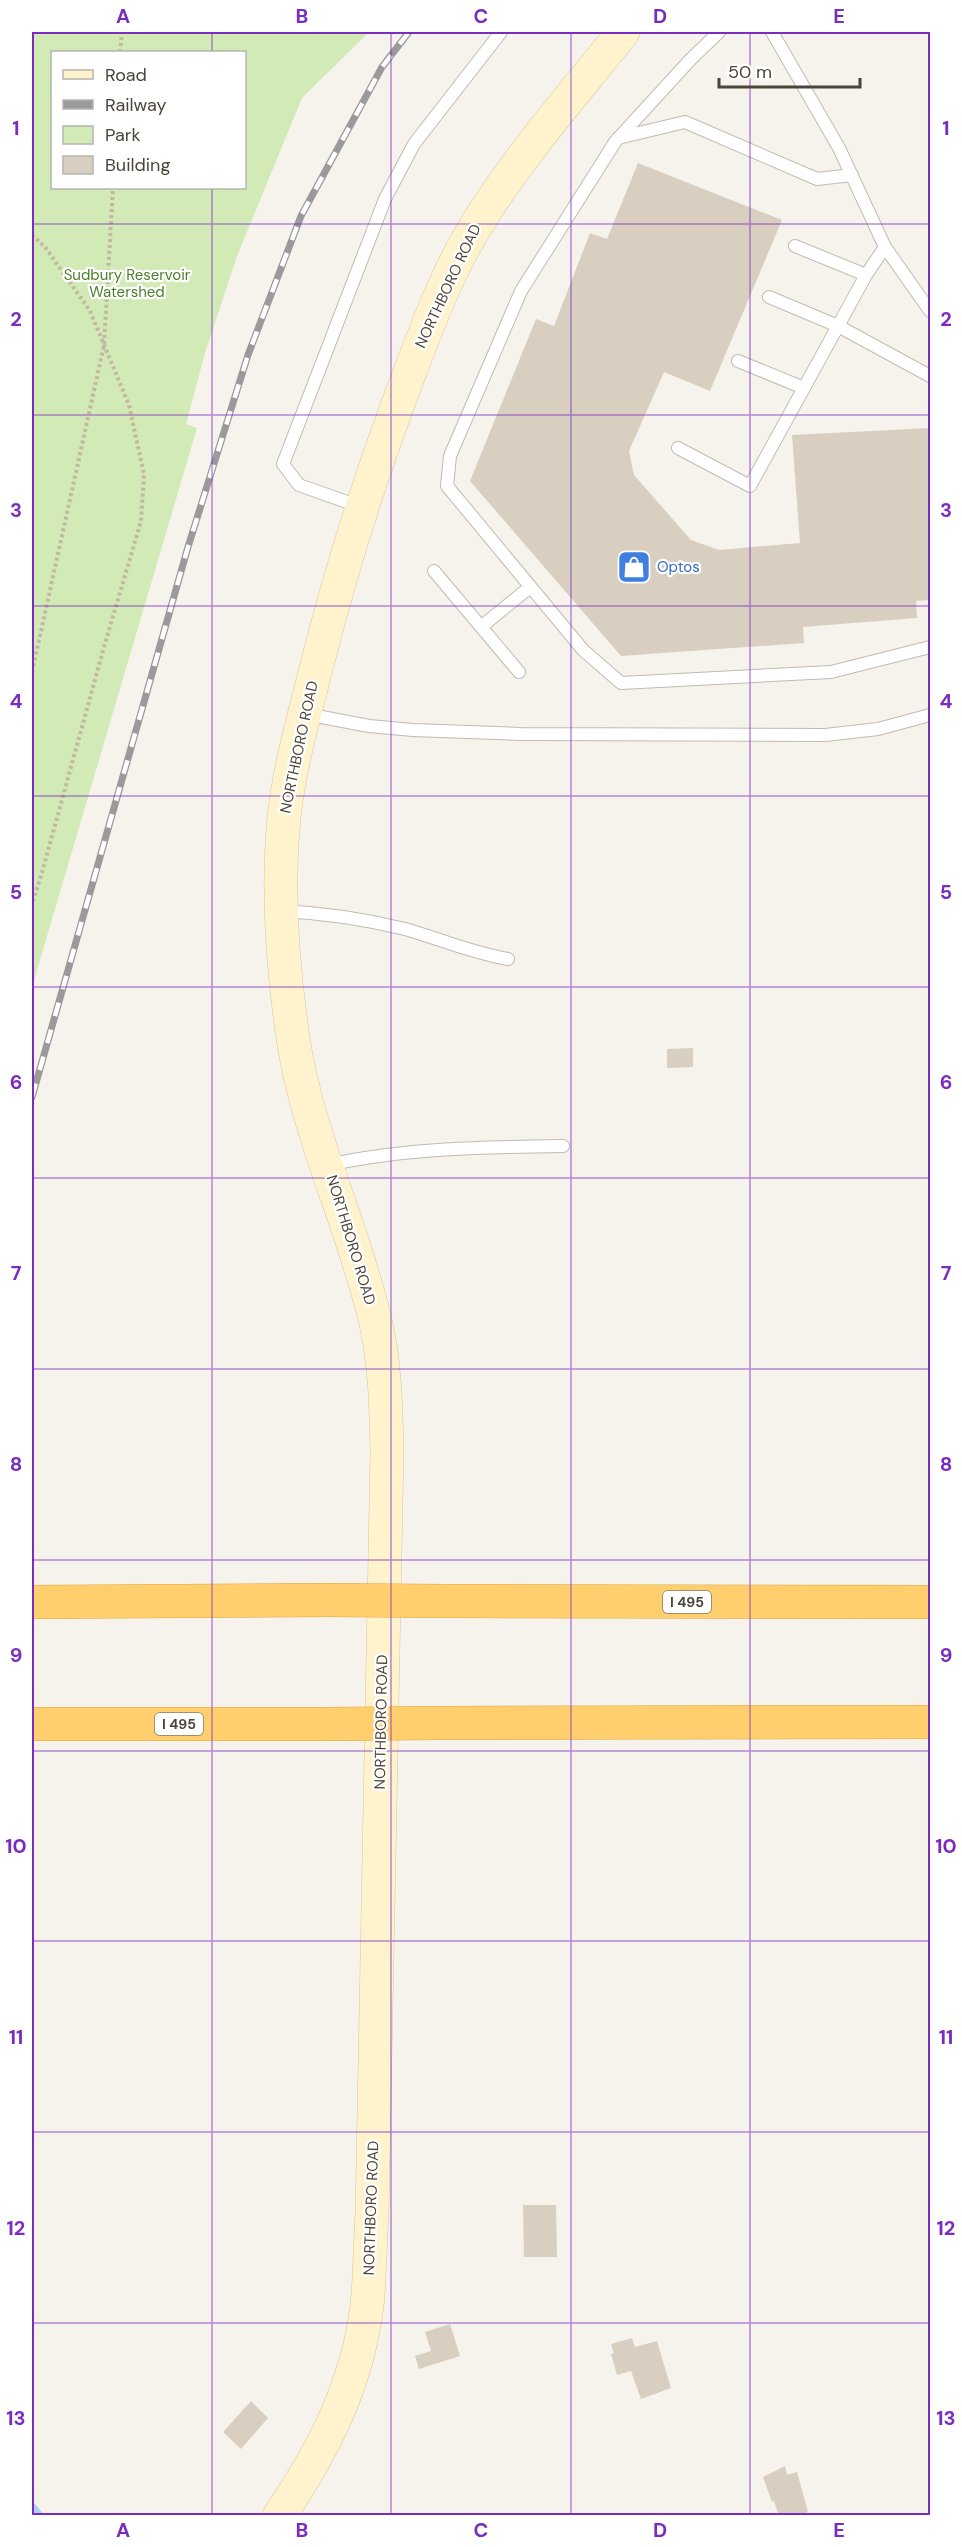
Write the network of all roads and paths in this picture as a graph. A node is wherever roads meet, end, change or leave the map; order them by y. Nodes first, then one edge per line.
1 (122, 32) edge
2 (501, 32) edge
3 (623, 32) edge
4 (719, 32) edge
5 (772, 32) edge
6 (120, 51) edge
7 (618, 138) junction
8 (852, 175) junction
9 (113, 189) edge
10 (32, 235) edge
11 (795, 246) dead end
12 (885, 247) junction
13 (866, 275) junction
14 (769, 297) dead end
15 (930, 311) edge
16 (838, 326) junction
17 (104, 345) junction
18 (738, 361) dead end
19 (930, 376) edge
20 (804, 388) junction
21 (678, 448) dead end
22 (361, 507) junction
23 (434, 571) dead end
24 (530, 587) junction
25 (481, 627) junction
26 (930, 647) edge
27 (32, 672) edge
28 (519, 672) dead end
29 (305, 714) junction
30 (930, 714) edge
31 (32, 903) edge
32 (280, 911) junction
33 (508, 959) dead end
34 (563, 1146) dead end
35 (327, 1165) junction
36 (930, 1596) edge
37 (32, 1602) edge
38 (930, 1602) edge
39 (849, 1603) junction
40 (930, 1722) edge
41 (32, 1724) edge
42 (279, 2516) edge

1 - 6 path
2 - 22 lane
3 - 22 main road, NORTHBORO ROAD
4 - 7 lane
5 - 8 lane
7 - 8 lane
7 - 24 lane
8 - 12 lane
9 - 17 path
10 - 17 path
11 - 13 lane
12 - 13 lane
12 - 15 lane
13 - 16 lane
14 - 16 lane
16 - 19 lane
16 - 20 lane
17 - 27 path
17 - 31 path
18 - 20 lane
20 - 21 lane
22 - 29 main road, NORTHBORO ROAD
23 - 25 lane
24 - 25 lane
24 - 26 lane
25 - 28 lane
29 - 30 lane
29 - 32 main road, NORTHBORO ROAD
32 - 33 lane
32 - 35 main road, NORTHBORO ROAD
34 - 35 lane
35 - 42 main road, NORTHBORO ROAD
36 - 39 highway
37 - 39 highway, I 495, bridge
38 - 39 highway, I 495
40 - 41 highway, I 495, bridge

